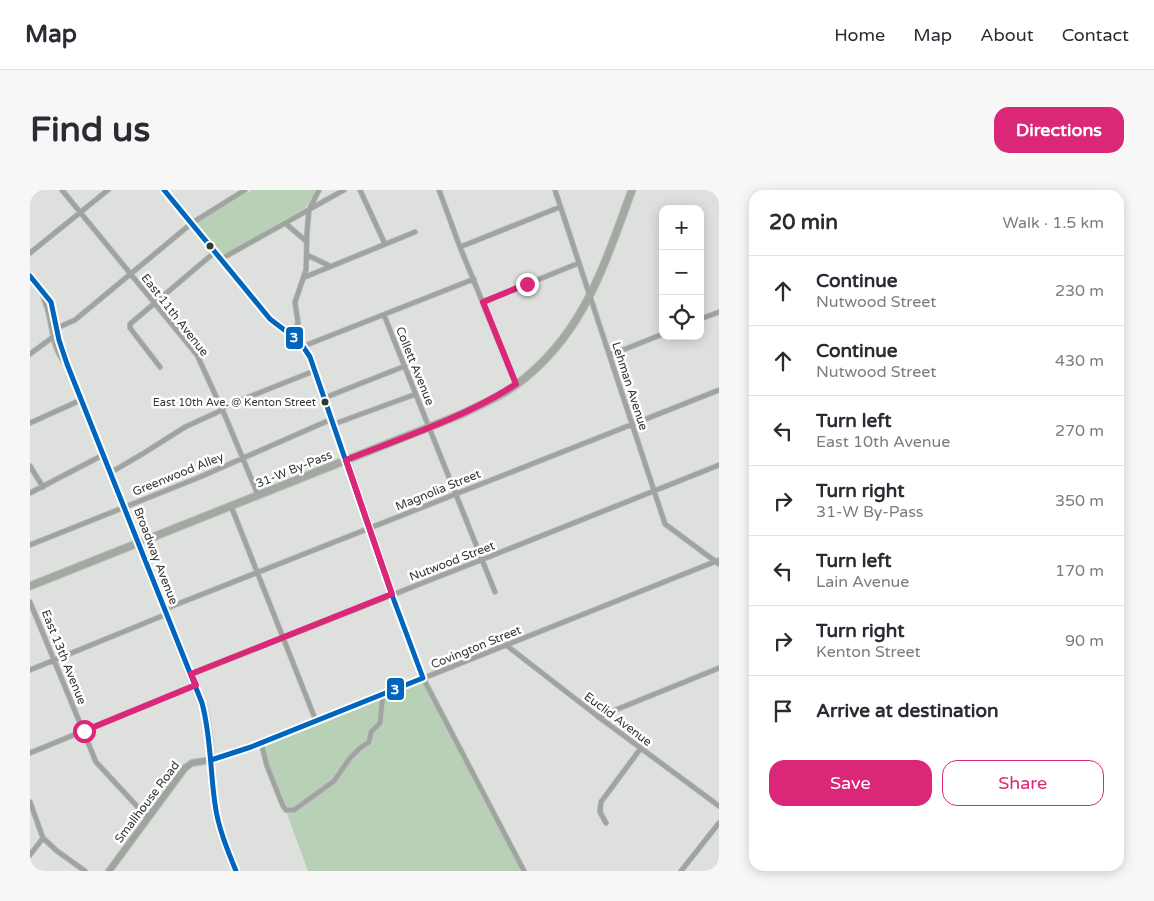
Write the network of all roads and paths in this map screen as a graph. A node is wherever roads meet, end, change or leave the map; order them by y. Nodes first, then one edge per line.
1 (62, 190) edge
2 (108, 190) edge
3 (164, 190) edge
4 (245, 190) edge
5 (319, 190) edge
6 (344, 190) edge
7 (360, 190) edge
8 (439, 190) edge
9 (554, 190) edge
10 (632, 190) edge
11 (560, 206) junction
12 (309, 210) junction
13 (80, 212) junction
14 (192, 223) junction
15 (285, 223) junction
16 (415, 232) dead end
17 (306, 240) junction
18 (385, 244) junction
19 (460, 247) junction
20 (215, 252) junction
21 (30, 253) edge
22 (307, 255) junction
23 (221, 259) junction
24 (579, 263) junction
25 (330, 266) junction
26 (130, 274) junction
27 (30, 276) edge
28 (305, 278) junction
29 (474, 279) junction
30 (590, 296) junction
31 (483, 302) junction
32 (154, 303) junction
33 (719, 312) edge
34 (384, 315) junction
35 (704, 318) edge
36 (54, 332) junction
37 (293, 335) junction
38 (659, 336) edge
39 (304, 346) junction
40 (30, 354) edge
41 (610, 355) junction
42 (405, 366) junction
43 (160, 367) dead end
44 (314, 371) junction
45 (516, 384) junction
46 (719, 390) edge
47 (416, 394) junction
48 (324, 398) junction
49 (81, 400) junction
50 (222, 410) junction
51 (333, 422) junction
52 (30, 423) edge
53 (632, 424) junction
54 (428, 427) junction
55 (103, 454) junction
56 (243, 458) junction
57 (346, 460) junction
58 (719, 465) edge
59 (30, 466) edge
60 (110, 470) junction
61 (43, 487) junction
62 (654, 490) junction
63 (30, 493) edge
64 (455, 494) junction
65 (258, 495) junction
66 (125, 506) junction
67 (231, 506) junction
68 (369, 529) junction
69 (138, 542) junction
70 (30, 545) edge
71 (481, 560) junction
72 (718, 562) edge
73 (258, 573) junction
74 (30, 586) edge
75 (495, 592) dead end
76 (392, 594) junction
77 (30, 602) edge
78 (166, 612) junction
79 (284, 637) junction
80 (506, 645) junction
81 (54, 660) junction
82 (719, 668) edge
83 (30, 670) edge
84 (191, 674) junction
85 (424, 678) junction
86 (196, 685) junction
87 (382, 694) junction
88 (598, 717) junction
89 (316, 721) junction
90 (84, 731) junction
91 (261, 742) junction
92 (640, 748) junction
93 (30, 753) edge
94 (211, 760) junction
95 (30, 802) edge
96 (719, 806) edge
97 (147, 817) junction
98 (606, 823) dead end
99 (719, 823) edge
100 (43, 838) junction
101 (30, 855) edge
102 (85, 871) edge
103 (109, 871) edge
104 (236, 871) edge
105 (524, 871) edge
106 (681, 871) edge

1 - 13 street, East 11th Avenue
2 - 13 street
3 - 14 street
4 - 14 street
5 - 12 street
6 - 12 street
7 - 18 street
8 - 19 street
9 - 11 street, Lehman Avenue
10 - 30 main road, 31-W By-Pass
11 - 19 street
11 - 24 street, Lehman Avenue
12 - 15 street
12 - 17 street
13 - 21 street
13 - 26 street, East 11th Avenue
14 - 20 street
14 - 26 street
15 - 17 street
15 - 23 street
16 - 18 street
17 - 22 street
18 - 25 street
19 - 29 street
20 - 23 street
20 - 32 street
22 - 25 street
22 - 28 street
23 - 37 street
24 - 30 street, Lehman Avenue
24 - 31 street
25 - 28 street
26 - 32 street, East 11th Avenue
26 - 36 street
27 - 36 street, Broadway Avenue
28 - 37 street
29 - 31 street
29 - 34 street
30 - 41 street, Lehman Avenue
30 - 45 main road, 31-W By-Pass
31 - 45 street
32 - 43 street
32 - 50 street, East 11th Avenue
33 - 35 street
34 - 39 street
34 - 42 street, Collett Avenue
36 - 40 street
36 - 49 street, Broadway Avenue
37 - 39 street
38 - 41 street
39 - 44 street
41 - 53 street, Lehman Avenue
42 - 47 street, Collett Avenue
42 - 48 street
44 - 48 street
44 - 50 street
45 - 54 main road, 31-W By-Pass
46 - 53 street, Magnolia Street
47 - 51 street, Greenwood Alley
47 - 54 street, Collett Avenue
48 - 51 street
49 - 52 street
49 - 55 street, Broadway Avenue
50 - 56 street, East 11th Avenue
50 - 60 street
51 - 56 street, Greenwood Alley
51 - 57 street
53 - 62 street, Lehman Avenue
53 - 64 street, Magnolia Street
54 - 57 main road, 31-W By-Pass
54 - 64 street, Collett Avenue
55 - 60 street, Broadway Avenue
55 - 61 street
56 - 65 street, East 11th Avenue
56 - 66 street, Greenwood Alley
57 - 65 main road, 31-W By-Pass
57 - 68 street
58 - 62 street, Nutwood Street
59 - 61 street
60 - 66 street, Broadway Avenue
61 - 63 street
62 - 71 street, Nutwood Street
62 - 72 street, Lehman Avenue
64 - 68 street, Magnolia Street
64 - 71 street, Collett Avenue
65 - 67 main road, 31-W By-Pass
66 - 69 street, Broadway Avenue
66 - 70 street, Greenwood Alley
67 - 69 main road, 31-W By-Pass
67 - 73 street
68 - 73 street, Magnolia Street
68 - 76 street
69 - 74 main road, 31-W By-Pass
69 - 78 main road, Broadway Avenue
71 - 75 street, Collett Avenue
71 - 76 street, Nutwood Street
72 - 80 street, Covington Street
73 - 78 street, Magnolia Street
73 - 79 street
76 - 79 street, Nutwood Street
76 - 85 street
77 - 81 street, East 13th Avenue
78 - 81 street, Magnolia Street
78 - 84 main road, Broadway Avenue
79 - 84 street, Nutwood Street
79 - 89 street
80 - 85 street, Covington Street
80 - 88 street, Euclid Avenue
81 - 83 street, Magnolia Street
81 - 90 street, East 13th Avenue
82 - 88 street
84 - 86 main road, Broadway Avenue
85 - 87 street, Covington Street
85 - 105 street
86 - 90 street
86 - 94 main road, Broadway Avenue
87 - 89 street, Covington Street
87 - 91 street
88 - 92 street, Euclid Avenue
89 - 91 street, Covington Street
90 - 93 street
90 - 97 street, East 13th Avenue
91 - 94 street, Covington Street
92 - 96 street, Euclid Avenue
92 - 98 street
94 - 97 street, Smallhouse Road
94 - 104 main road, Broadway Avenue
95 - 100 street
97 - 103 street, Smallhouse Road
99 - 106 street
100 - 101 street
100 - 102 street

